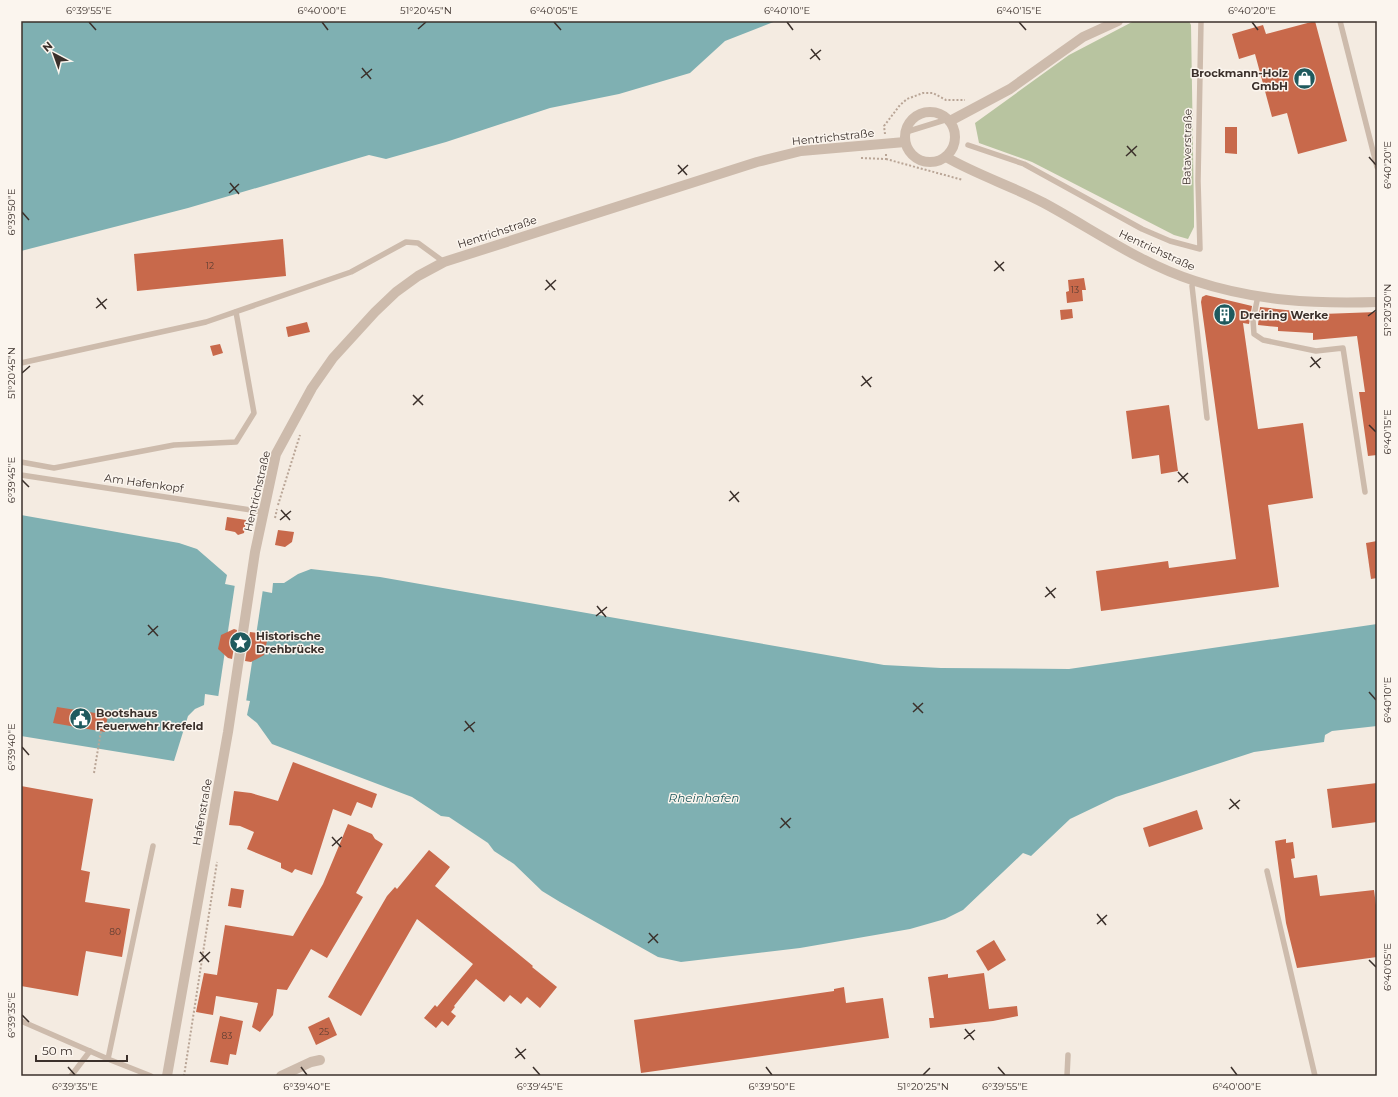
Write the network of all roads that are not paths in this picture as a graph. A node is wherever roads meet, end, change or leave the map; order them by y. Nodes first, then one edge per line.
1 (1118, 21) edge
2 (1201, 21) edge
3 (1340, 21) edge
4 (949, 120) junction
5 (906, 137) junction
6 (968, 145) dead end
7 (946, 157) junction
8 (1377, 167) edge
9 (444, 262) junction
10 (1194, 281) junction
11 (1258, 296) junction
12 (1377, 302) edge
13 (236, 312) junction
14 (21, 363) edge
15 (1207, 418) dead end
16 (21, 462) edge
17 (21, 475) edge
18 (1365, 492) dead end
19 (264, 512) junction
20 (255, 552) joint
21 (153, 846) dead end
22 (1267, 871) dead end
23 (21, 1022) edge
24 (90, 1051) junction
25 (1068, 1055) dead end
26 (108, 1059) junction
27 (320, 1060) dead end
28 (71, 1076) edge
29 (151, 1076) edge
30 (167, 1076) edge
31 (281, 1076) edge
32 (1067, 1076) edge
33 (1315, 1076) edge

1 - 4 street
2 - 6 lane, Bataverstraße
3 - 8 lane
4 - 5 street
4 - 7 street
5 - 7 street
5 - 9 street, Hentrichstraße
7 - 10 street, Hentrichstraße
9 - 13 lane
9 - 19 street, Hentrichstraße
10 - 11 street, Hentrichstraße
10 - 15 lane
11 - 12 street, Hentrichstraße
11 - 18 lane
13 - 14 lane
13 - 16 lane
17 - 19 lane, Am Hafenkopf
19 - 20 street, Hentrichstraße
20 - 30 street, Hafenstraße
21 - 26 lane
22 - 33 lane
23 - 24 lane
24 - 26 lane
24 - 28 lane
25 - 32 lane
26 - 29 lane
27 - 31 street

